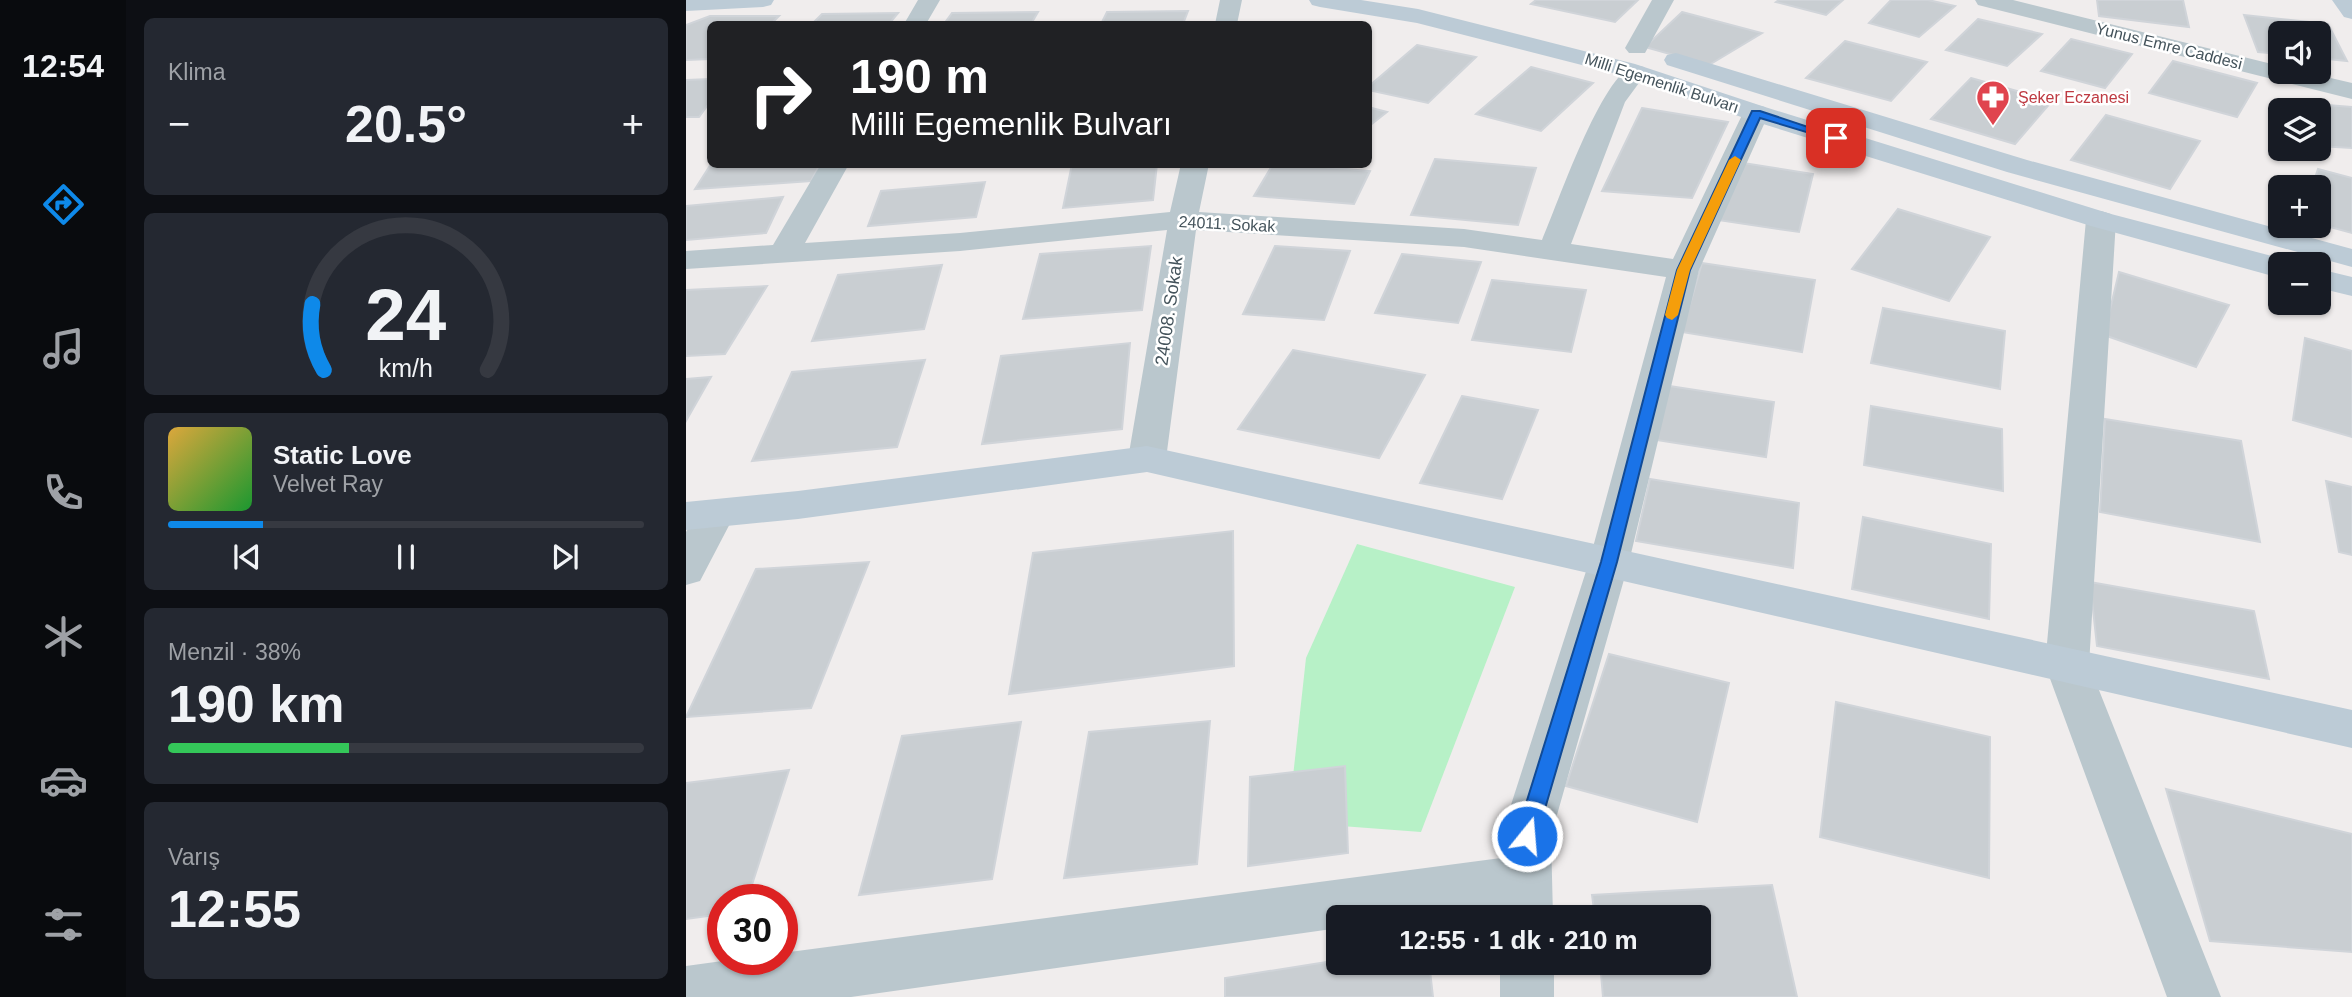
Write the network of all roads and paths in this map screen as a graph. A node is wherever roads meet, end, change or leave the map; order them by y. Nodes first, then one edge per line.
1 (763, 0) edge
2 (929, 0) edge
3 (1231, 0) edge
4 (1320, 0) edge
5 (1425, 0) edge
6 (1663, 0) edge
7 (1986, 0) edge
8 (2343, 0) edge
9 (746, 1) edge
10 (686, 4) edge
11 (2052, 8) edge
12 (2352, 12) edge
13 (686, 15) edge
14 (917, 21) edge
15 (1227, 21) edge
16 (1636, 60) junction
17 (2352, 91) edge
18 (1756, 113) junction
19 (833, 168) edge
20 (1194, 168) edge
21 (1183, 220) junction
22 (2101, 220) junction
23 (1553, 251) junction
24 (784, 253) junction
25 (2352, 258) edge
26 (686, 260) edge
27 (2268, 265) edge
28 (1683, 270) junction
29 (2331, 281) edge
30 (2352, 287) edge
31 (1147, 459) junction
32 (700, 515) edge
33 (1609, 562) junction
34 (686, 570) edge
35 (2067, 664) junction
36 (2352, 729) edge
37 (1527, 898) edge
38 (1527, 975) edge
39 (686, 993) edge
40 (1527, 997) edge
41 (2194, 997) edge

1 - 9 main road
2 - 14 street
3 - 15 street
4 - 16 main road, Milli Egemenlik Bulvarı
5 - 16 main road, Milli Egemenlik Bulvarı
6 - 16 street
7 - 11 street, Yunus Emre Caddesi
8 - 12 main road
9 - 10 main road
9 - 13 main road
11 - 17 street, Yunus Emre Caddesi
16 - 18 main road, Milli Egemenlik Bulvarı
16 - 23 street
16 - 25 main road, Milli Egemenlik Bulvarı
18 - 22 main road, Milli Egemenlik Bulvarı
18 - 28 street
19 - 24 street
20 - 21 street, 24008. Sokak
21 - 23 street, 24011. Sokak
21 - 24 street, 24011. Sokak
21 - 31 street, 24008. Sokak
22 - 27 main road, Milli Egemenlik Bulvarı
22 - 35 street
23 - 28 street, 24011. Sokak
24 - 26 street, 24011. Sokak
28 - 33 street
29 - 30 main road
31 - 32 main road
31 - 33 main road
32 - 34 street
33 - 35 main road
33 - 37 street
35 - 36 main road
35 - 41 street
37 - 39 street
38 - 40 street

